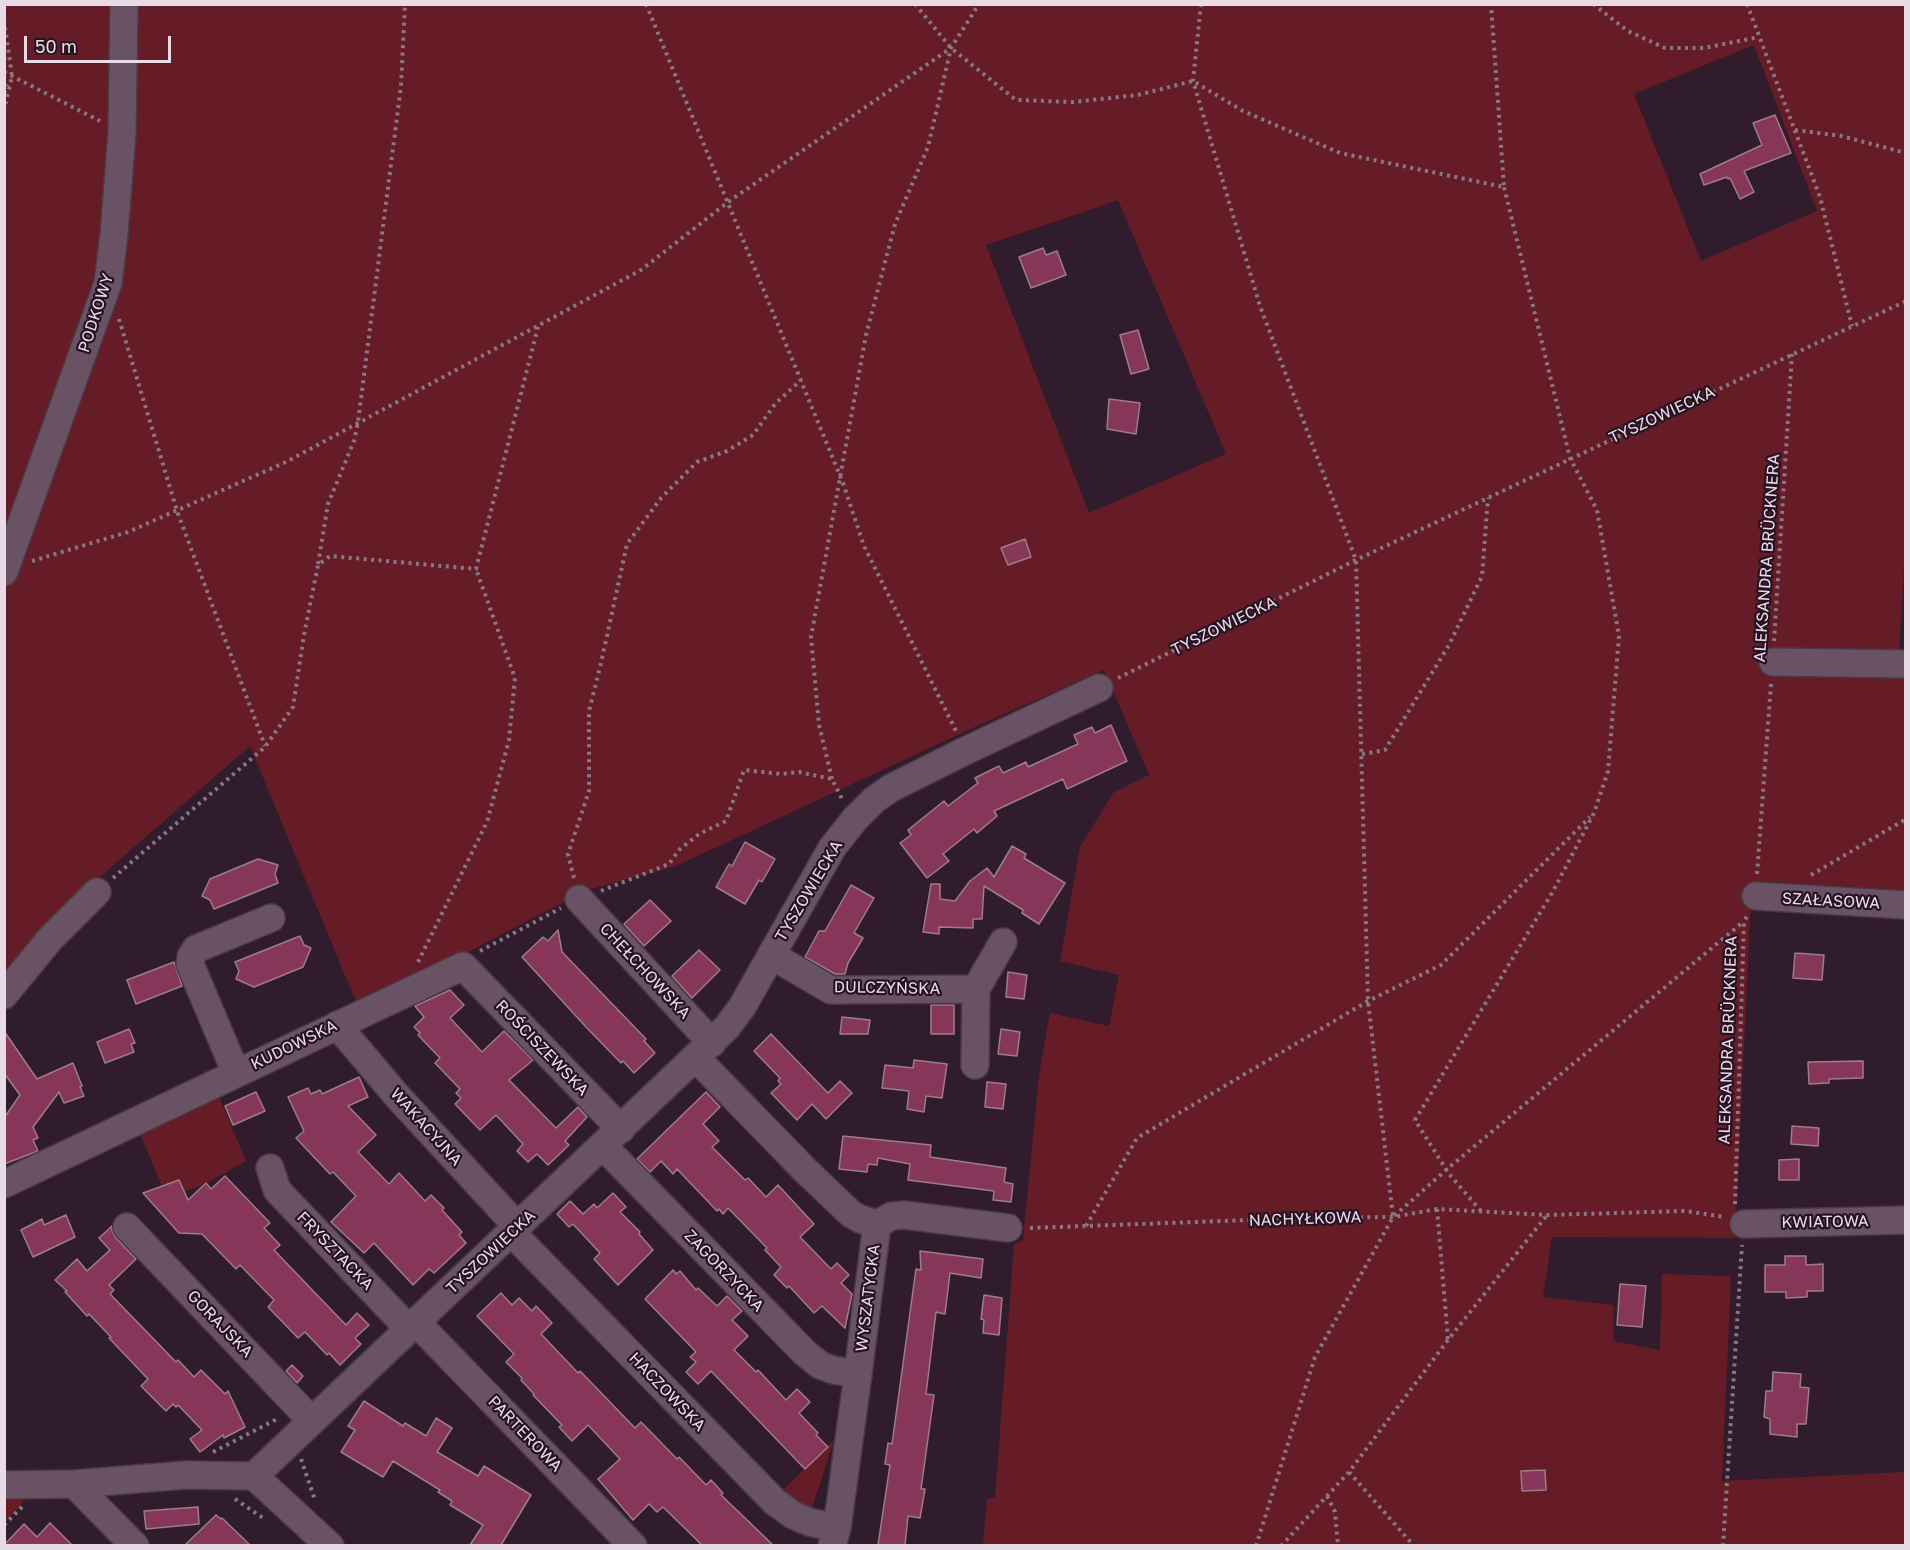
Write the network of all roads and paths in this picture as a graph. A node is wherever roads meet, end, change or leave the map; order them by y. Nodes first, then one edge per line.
1 (124, 4) edge
2 (405, 4) edge
3 (646, 4) edge
4 (915, 4) edge
5 (979, 4) edge
6 (1201, 4) edge
7 (1491, 4) edge
8 (1593, 4) edge
9 (1747, 4) edge
10 (4, 20) edge
11 (1759, 37) junction
12 (951, 48) junction
13 (4, 72) edge
14 (12, 76) junction
15 (1193, 81) junction
16 (4, 93) edge
17 (4, 111) edge
18 (1795, 130) junction
19 (122, 133) junction
20 (1905, 153) edge
21 (1504, 188) junction
22 (728, 202) junction
23 (1905, 301) edge
24 (118, 317) dead end
25 (539, 326) junction
26 (1852, 326) junction
27 (1792, 354) junction
28 (801, 380) junction
29 (358, 422) junction
30 (1569, 458) junction
31 (840, 476) junction
32 (1488, 497) junction
33 (177, 511) junction
34 (1356, 560) junction
35 (318, 565) junction
36 (476, 569) junction
37 (5, 571) edge
38 (1773, 662) junction
39 (1905, 664) edge
40 (1099, 688) joint
41 (265, 747) junction
42 (965, 751) junction
43 (1362, 754) junction
44 (832, 778) junction
45 (1594, 813) junction
46 (855, 819) junction
47 (1905, 819) edge
48 (1802, 880) dead end
49 (97, 891) joint
50 (1764, 897) junction
51 (579, 899) junction
52 (1905, 905) edge
53 (271, 918) dead end
54 (1744, 922) junction
55 (1003, 942) dead end
56 (771, 955) junction
57 (463, 966) junction
58 (976, 989) junction
59 (401, 995) junction
60 (4, 996) edge
61 (1368, 1001) junction
62 (337, 1025) junction
63 (704, 1051) junction
64 (975, 1065) dead end
65 (236, 1073) junction
66 (612, 1138) junction
67 (270, 1168) dead end
68 (1446, 1170) junction
69 (4, 1184) edge
70 (1437, 1209) junction
71 (1481, 1211) junction
72 (1547, 1215) junction
73 (1393, 1218) junction
74 (1905, 1220) edge
75 (1739, 1221) junction
76 (877, 1224) junction
77 (127, 1227) dead end
78 (1086, 1227) junction
79 (1008, 1228) joint
80 (515, 1230) junction
81 (413, 1326) junction
82 (1448, 1340) junction
83 (858, 1374) junction
84 (303, 1430) junction
85 (1349, 1472) junction
86 (254, 1476) junction
87 (74, 1484) junction
88 (13, 1485) edge
89 (231, 1496) dead end
90 (1326, 1496) junction
91 (316, 1503) dead end
92 (266, 1520) dead end
93 (4, 1525) edge
94 (834, 1537) edge
95 (135, 1545) edge
96 (330, 1545) edge
97 (633, 1545) edge
98 (1256, 1545) edge
99 (1281, 1545) edge
100 (1338, 1545) edge
101 (1414, 1545) edge
102 (1723, 1545) edge

1 - 19 street, PODKOWY
2 - 29 path
3 - 22 path
4 - 12 path
5 - 12 path
6 - 15 path
7 - 21 path
8 - 11 path
9 - 11 path
10 - 14 path
11 - 18 path
12 - 15 path
12 - 22 path
12 - 31 path
13 - 14 path
14 - 16 path
14 - 17 path
14 - 19 path
15 - 21 path
15 - 34 path
18 - 20 path
18 - 26 path
19 - 37 street, PODKOWY
21 - 30 path
22 - 25 path
22 - 28 path
23 - 26 path, TYSZOWIECKA
24 - 33 path
25 - 29 path
25 - 36 path
26 - 27 path, TYSZOWIECKA
27 - 30 path, TYSZOWIECKA
27 - 38 path, ALEKSANDRA BRÜCKNERA
28 - 31 path
28 - 51 path
29 - 33 path
29 - 35 path
30 - 32 path, TYSZOWIECKA
30 - 45 path
31 - 42 path
31 - 44 path
32 - 34 path, TYSZOWIECKA
32 - 43 path
33 - 37 path
33 - 41 path
34 - 40 path, TYSZOWIECKA
34 - 43 path
35 - 36 path
35 - 41 path
36 - 59 path
38 - 39 street
38 - 50 path, ALEKSANDRA BRÜCKNERA
40 - 42 street, TYSZOWIECKA
41 - 49 path
42 - 46 street, TYSZOWIECKA
43 - 61 path
44 - 46 path
44 - 51 path
45 - 61 path
45 - 68 path
46 - 56 street, TYSZOWIECKA
47 - 48 path
49 - 60 street
50 - 52 street, SZAŁASOWA
50 - 54 path
50 - 54 path, ALEKSANDRA BRÜCKNERA
51 - 57 path
51 - 63 street, CHEŁCHOWSKA
53 - 65 street
54 - 68 path
54 - 75 path, ALEKSANDRA BRÜCKNERA
55 - 58 street
56 - 58 street, DULCZYŃSKA
56 - 63 street, TYSZOWIECKA
57 - 59 street, KUDOWSKA
57 - 66 street, ROŚCISZEWSKA
58 - 64 street
59 - 62 street, KUDOWSKA
61 - 73 path
61 - 78 path
62 - 65 street, KUDOWSKA
62 - 80 street, WAKACYJNA
63 - 66 street, TYSZOWIECKA
63 - 76 street, WYSZATYCKA
65 - 69 street, KUDOWSKA
66 - 80 street, TYSZOWIECKA
66 - 83 street, ZAGORZYCKA
67 - 81 street, FRYSZTACKA
68 - 71 path
68 - 73 path
70 - 71 path, NACHYŁKOWA
70 - 73 path, NACHYŁKOWA
70 - 82 path
71 - 72 path, NACHYŁKOWA
72 - 75 path, NACHYŁKOWA
72 - 82 path
73 - 78 path, NACHYŁKOWA
73 - 98 path
74 - 75 street, KWIATOWA
75 - 102 path, ALEKSANDRA BRÜCKNERA
76 - 79 street
76 - 83 street, WYSZATYCKA
77 - 84 street, GORAJSKA
78 - 79 path, NACHYŁKOWA
80 - 81 street, TYSZOWIECKA
80 - 94 street, HACZOWSKA
81 - 84 street, TYSZOWIECKA
81 - 97 street, PARTEROWA
82 - 85 path
83 - 94 street, WYSZATYCKA
84 - 86 street, TYSZOWIECKA
84 - 91 path
85 - 90 path
85 - 101 path
86 - 87 street
86 - 96 street
87 - 88 street
87 - 95 street
88 - 93 path
89 - 92 path
90 - 99 path
90 - 100 path

